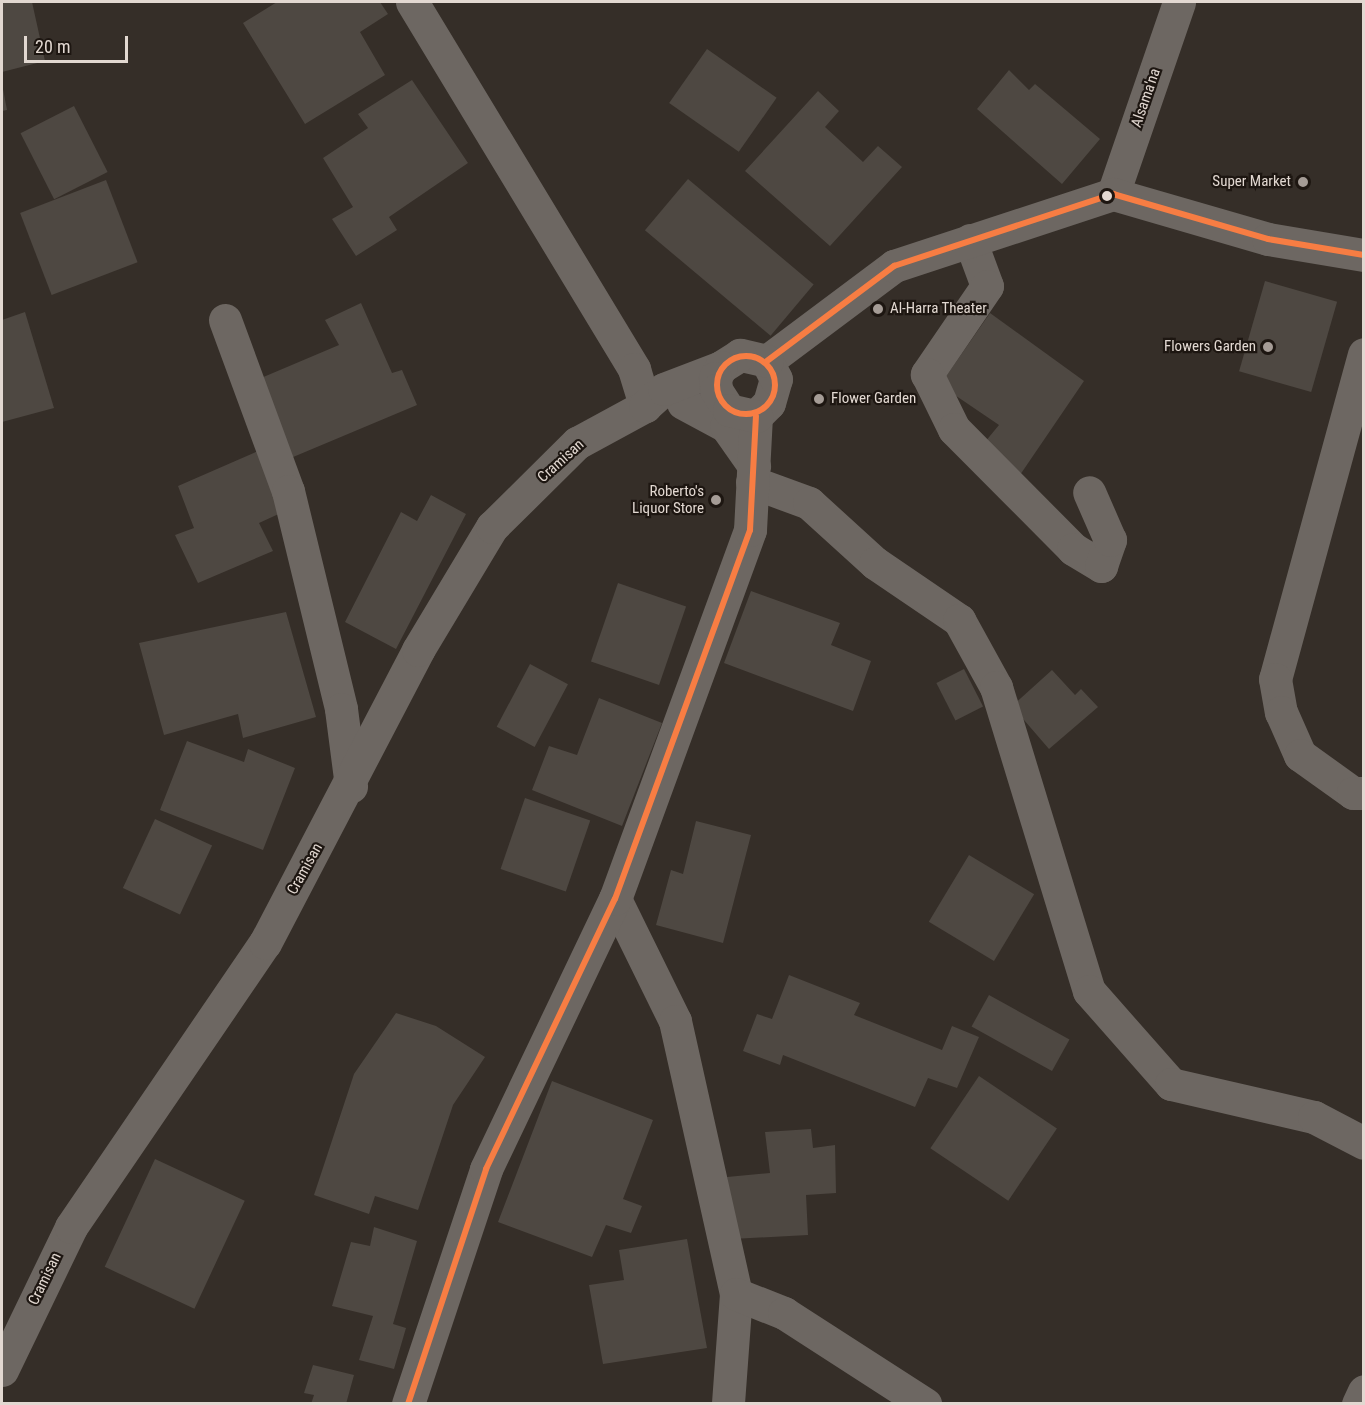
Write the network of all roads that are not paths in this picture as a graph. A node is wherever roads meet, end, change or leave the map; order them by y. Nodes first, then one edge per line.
1 (412, 2) edge
2 (1179, 2) edge
3 (1113, 194) junction
4 (970, 240) junction
5 (1364, 255) edge
6 (225, 320) dead end
7 (1364, 354) edge
8 (767, 361) junction
9 (721, 368) junction
10 (683, 403) junction
11 (645, 406) junction
12 (742, 413) junction
13 (753, 474) junction
14 (1089, 492) dead end
15 (351, 786) junction
16 (1364, 793) edge
17 (615, 899) junction
18 (1364, 1143) edge
19 (736, 1294) junction
20 (2, 1370) edge
21 (1364, 1391) edge
22 (408, 1404) edge
23 (728, 1404) edge
24 (925, 1404) edge
25 (1358, 1404) edge

1 - 11 street
2 - 3 street, Alsama'na
3 - 4 street
3 - 5 street
4 - 8 street
4 - 14 street
6 - 15 street
7 - 16 street
8 - 9 street
8 - 12 street
9 - 11 street
9 - 12 street
10 - 11 street
10 - 12 street
10 - 13 street
11 - 15 street, Cramisan
12 - 13 street
13 - 17 street
13 - 18 street
15 - 20 street, Cramisan
17 - 19 street
17 - 22 street
19 - 23 street
19 - 24 street
21 - 25 street

